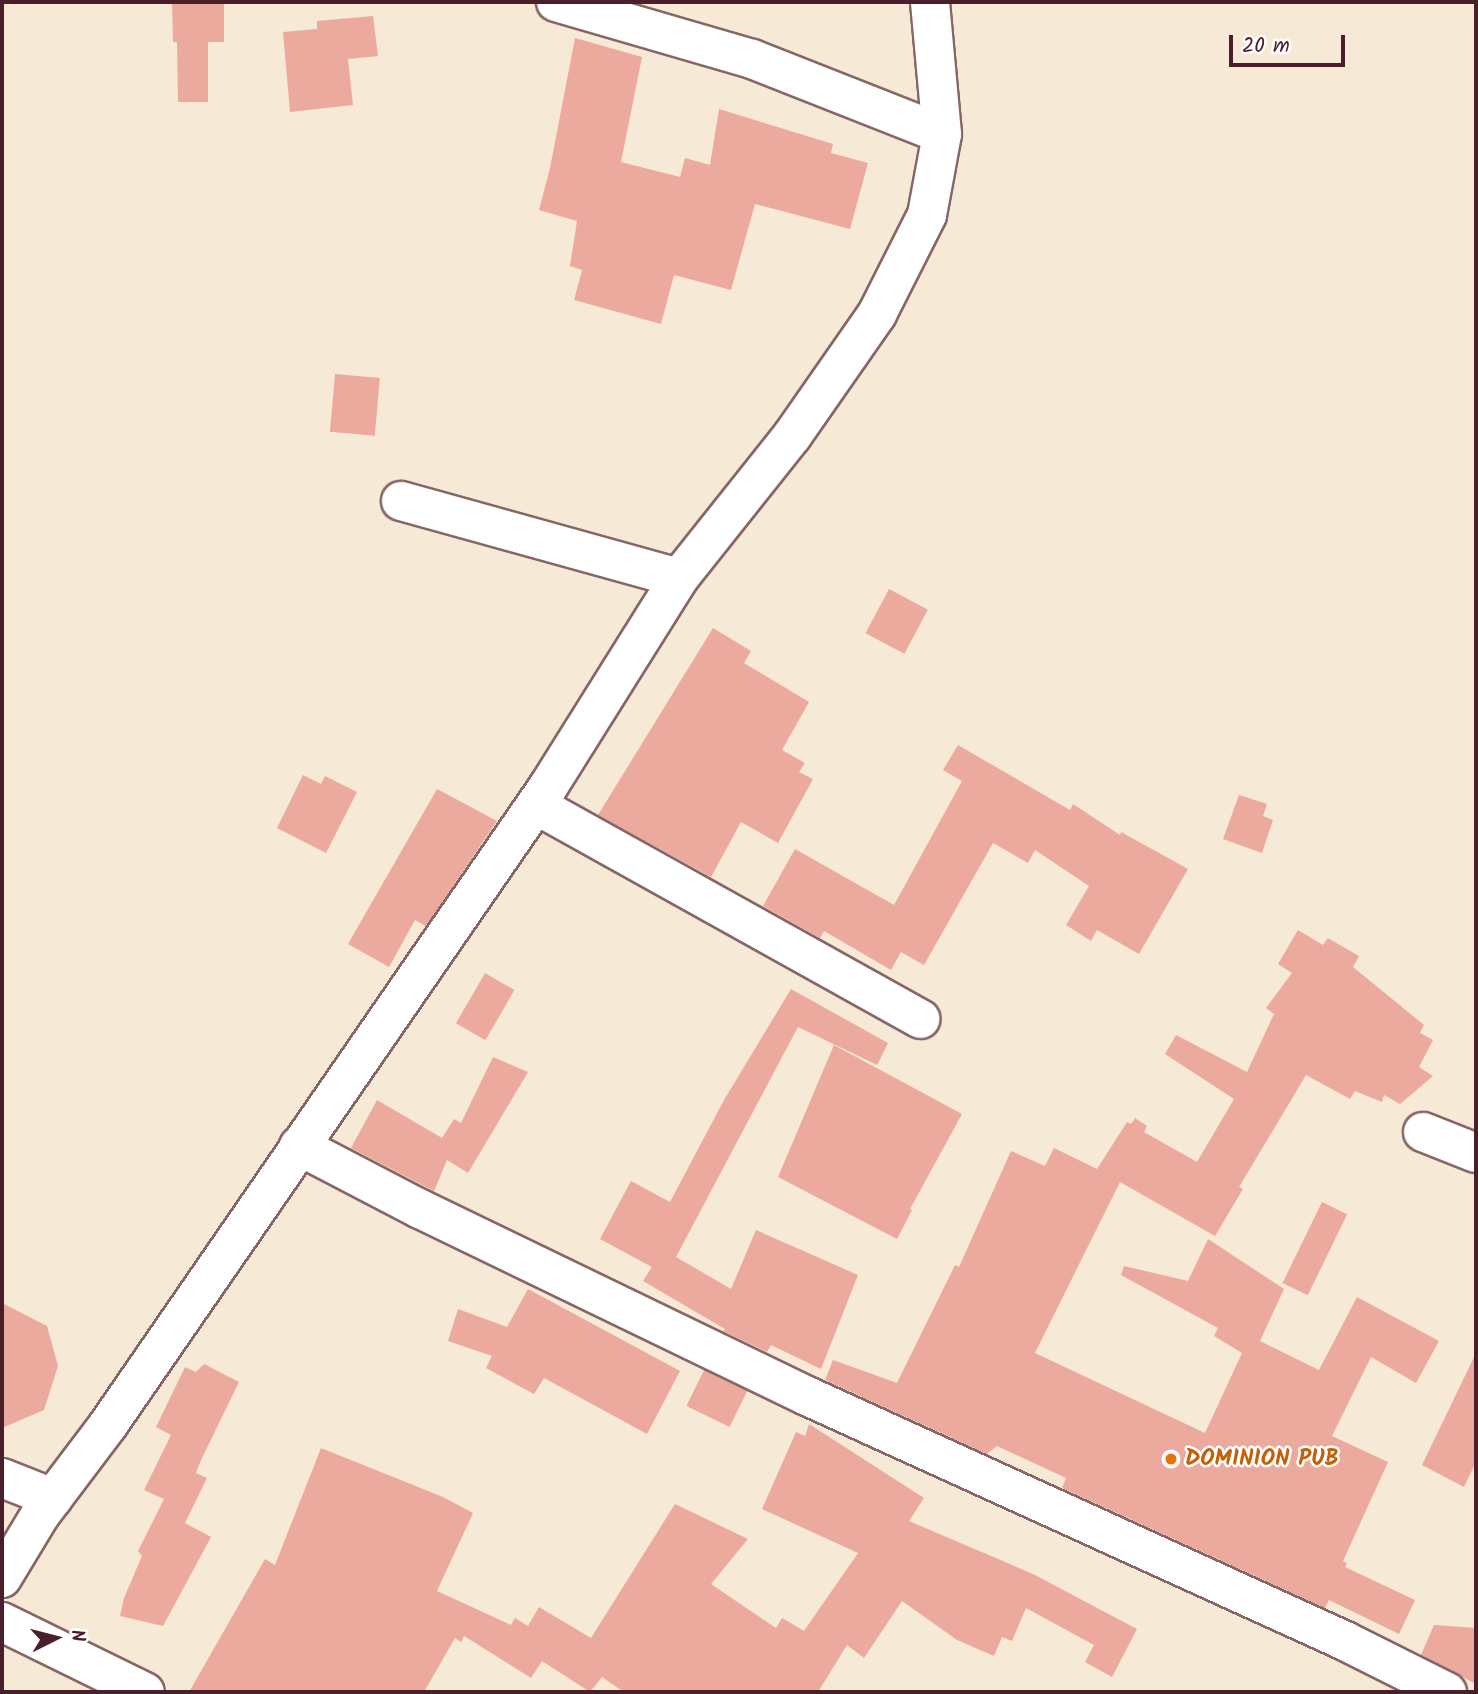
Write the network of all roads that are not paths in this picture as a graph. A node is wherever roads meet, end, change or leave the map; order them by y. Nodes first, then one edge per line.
1 (556, 2) edge
2 (930, 2) edge
3 (942, 134) junction
4 (401, 501) dead end
5 (679, 578) junction
6 (536, 804) junction
7 (920, 1019) dead end
8 (1423, 1132) dead end
9 (299, 1146) junction
10 (1476, 1153) edge
11 (2, 1478) edge
12 (53, 1498) junction
13 (2, 1578) edge
14 (2, 1622) edge
15 (145, 1692) edge
16 (1447, 1692) edge

1 - 3 street
2 - 3 street
3 - 5 street
4 - 5 street
5 - 6 street
6 - 7 street
6 - 9 street
8 - 10 street
9 - 12 street
9 - 16 street
11 - 12 street
12 - 13 street
14 - 15 street

